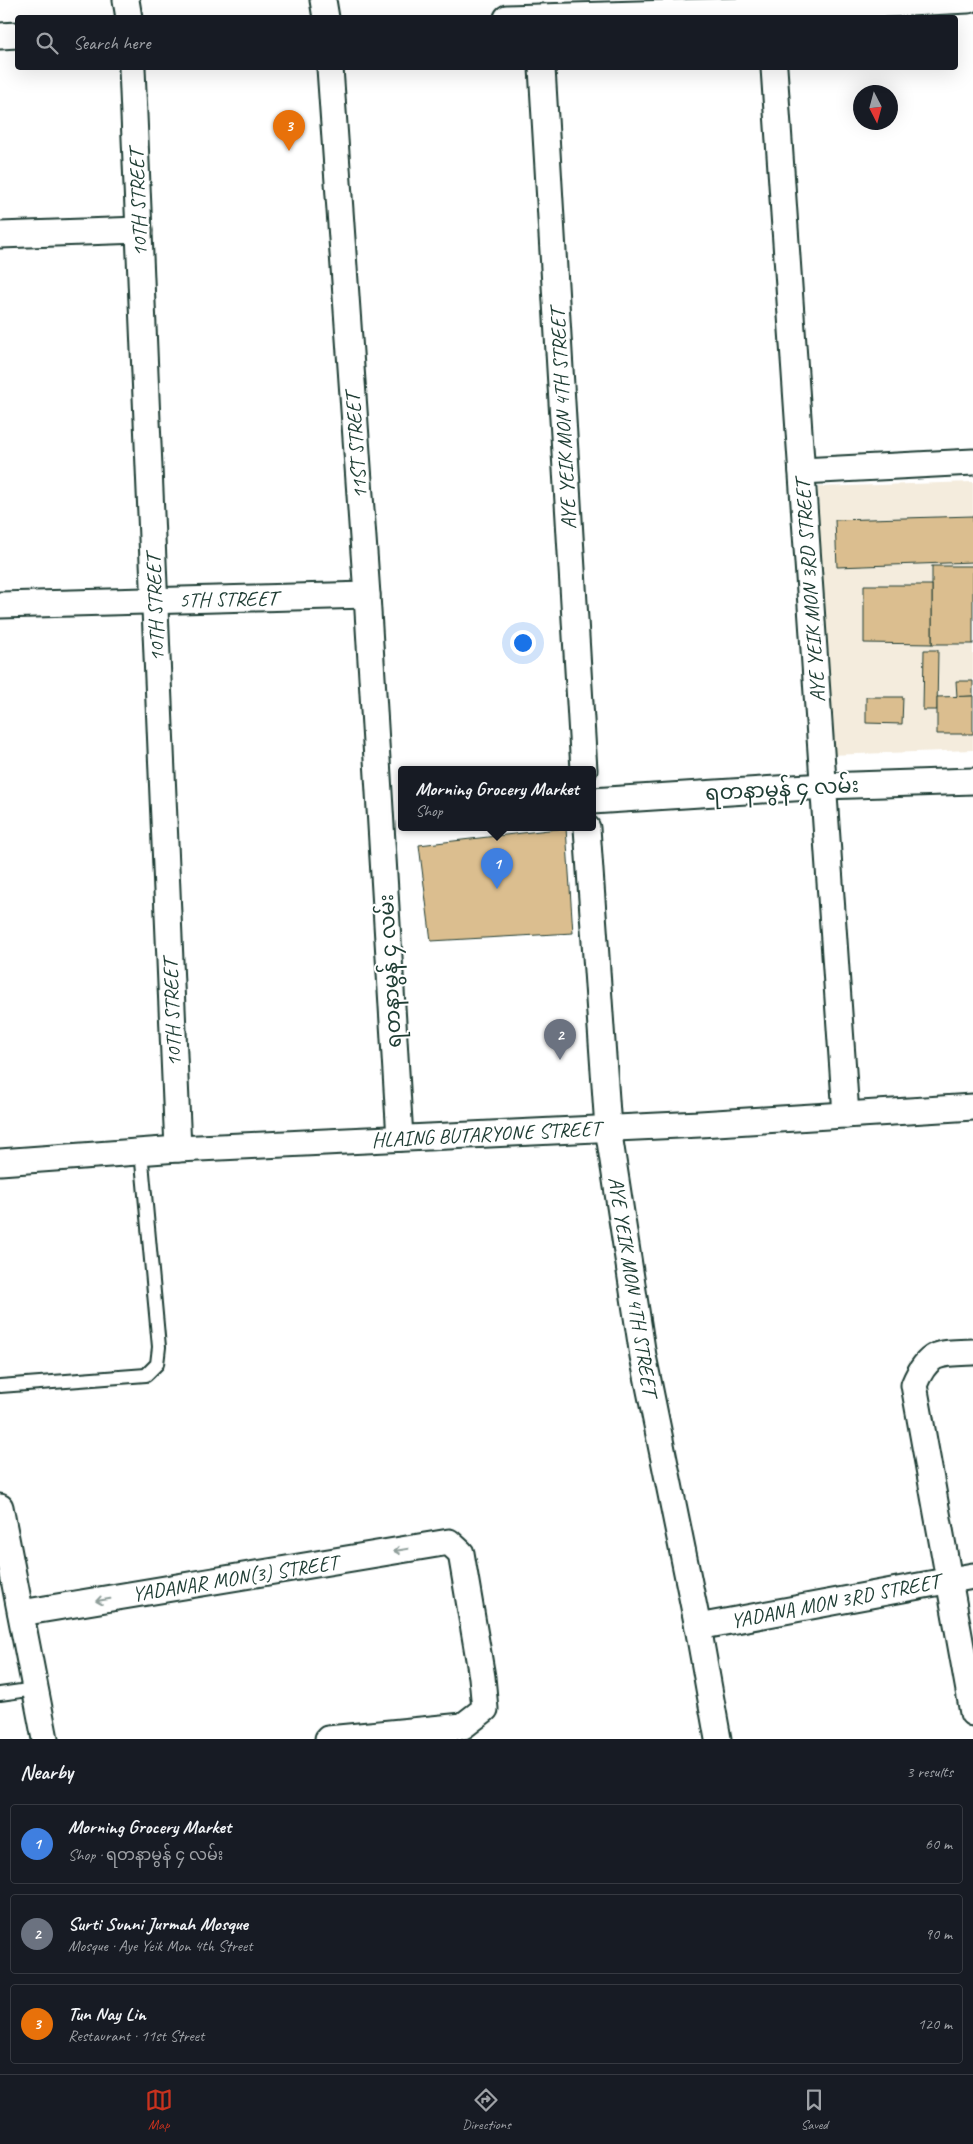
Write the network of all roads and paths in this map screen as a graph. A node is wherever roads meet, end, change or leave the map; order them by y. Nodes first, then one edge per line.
1 (126, 0) edge
2 (323, 0) edge
3 (968, 0) edge
4 (771, 14) edge
5 (128, 15) edge
6 (326, 15) edge
7 (694, 15) edge
8 (15, 35) edge
9 (0, 36) edge
10 (132, 70) edge
11 (330, 70) edge
12 (542, 70) edge
13 (774, 70) edge
14 (139, 230) junction
15 (0, 235) edge
16 (973, 462) edge
17 (802, 471) junction
18 (367, 595) junction
19 (155, 601) junction
20 (0, 604) edge
21 (584, 766) edge
22 (973, 781) edge
23 (824, 786) junction
24 (596, 802) edge
25 (392, 824) edge
26 (587, 831) edge
27 (973, 1107) edge
28 (846, 1115) junction
29 (608, 1128) junction
30 (400, 1138) junction
31 (178, 1149) junction
32 (141, 1151) junction
33 (0, 1162) edge
34 (973, 1352) edge
35 (0, 1386) edge
36 (0, 1507) edge
37 (961, 1578) edge
38 (20, 1613) junction
39 (698, 1627) junction
40 (35, 1690) junction
41 (0, 1694) edge
42 (973, 1713) edge
43 (45, 1739) edge
44 (328, 1739) edge
45 (718, 1739) edge

1 - 5 street
2 - 6 street
3 - 4 street
4 - 7 street
8 - 9 street
10 - 14 street, 10TH STREET
11 - 18 street, 11ST STREET
12 - 21 street, AYE YEIK MON 4TH STREET
13 - 17 street, AYE YEIK MON 3RD STREET
14 - 15 street
14 - 19 street, 10TH STREET
16 - 17 street
17 - 23 street, AYE YEIK MON 3RD STREET
18 - 19 street, 5TH STREET
18 - 25 street, 11ST STREET
19 - 20 street, 5TH STREET
19 - 31 street, 10TH STREET
22 - 23 street, ရတနာမွန် ၄ လမ်း
23 - 24 street, ရတနာမွန် ၄ လမ်း
23 - 28 street, AYE YEIK MON 3RD STREET
25 - 30 street, ရတနာမွန် ၄ လမ်း
26 - 29 street, AYE YEIK MON 4TH STREET
27 - 28 street, HLAING BUTARYONE STREET
28 - 29 street, HLAING BUTARYONE STREET
29 - 30 street, HLAING BUTARYONE STREET
29 - 39 street, AYE YEIK MON 4TH STREET
30 - 31 street, HLAING BUTARYONE STREET
31 - 32 street, HLAING BUTARYONE STREET
32 - 33 street, HLAING BUTARYONE STREET
32 - 35 lane
34 - 37 street
36 - 38 street
37 - 39 street, YADANA MON 3RD STREET
37 - 42 street
38 - 40 street
44 -> 38 street, YADANAR MON(3) STREET
39 - 45 street, AYE YEIK MON 4TH STREET
40 - 41 lane
40 - 43 street

